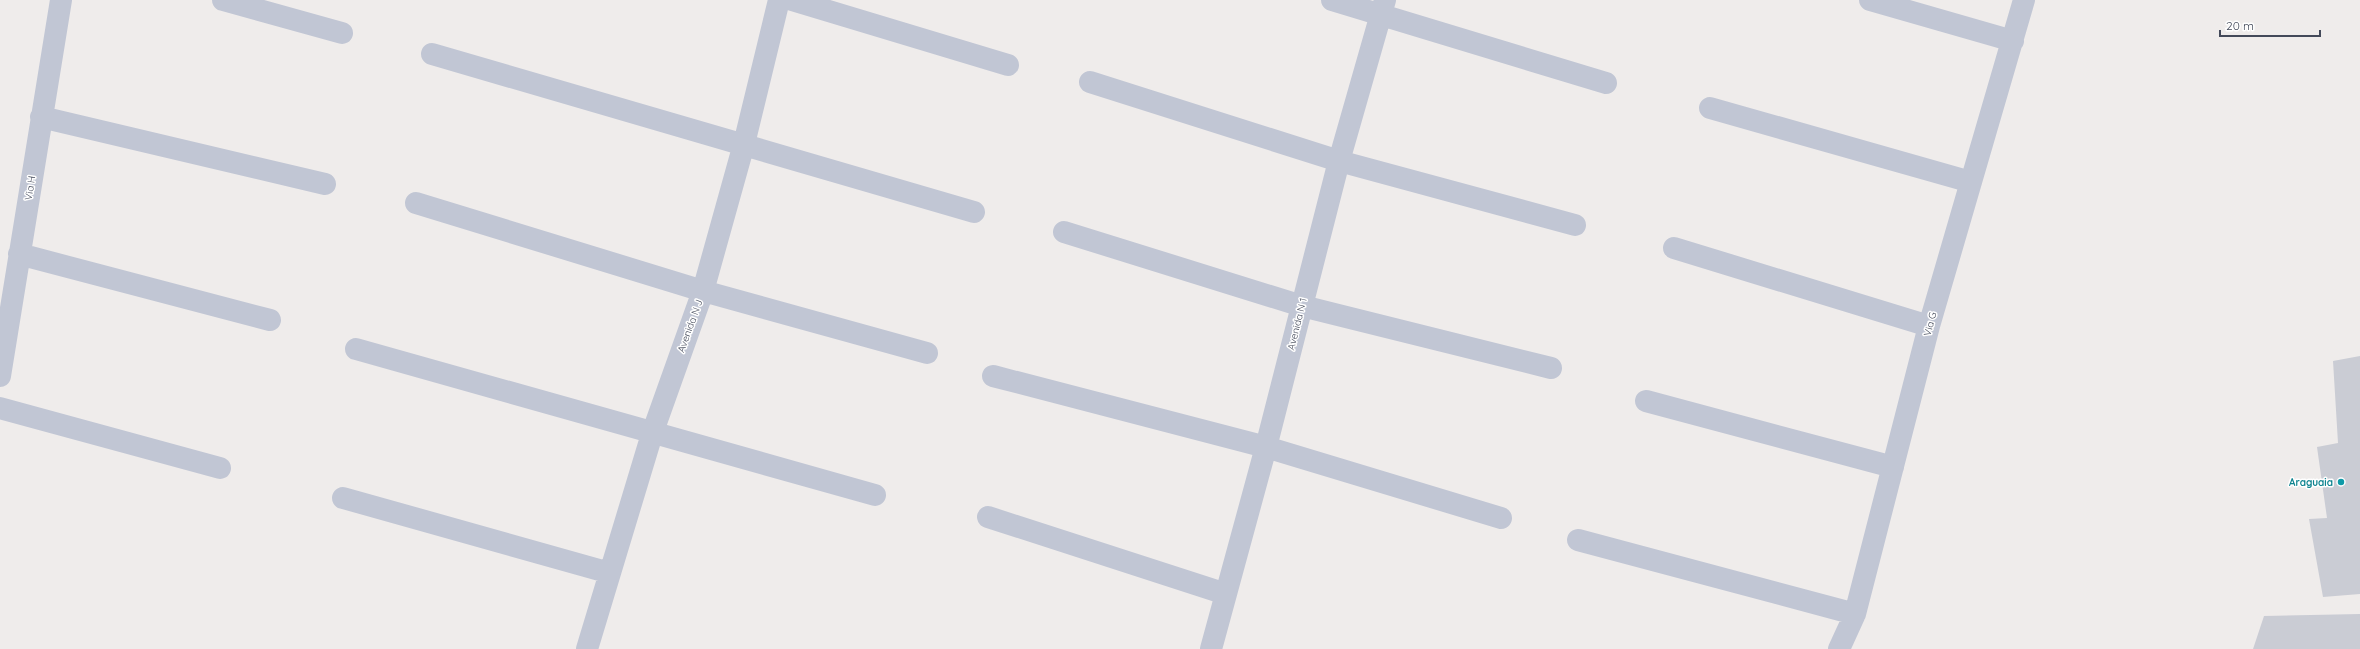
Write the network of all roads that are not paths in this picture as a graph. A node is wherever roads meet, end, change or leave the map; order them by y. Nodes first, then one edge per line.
1 (61, 0) edge
2 (223, 0) edge
3 (779, 0) edge
4 (792, 0) edge
5 (1332, 0) edge
6 (1870, 0) edge
7 (2024, 0) edge
8 (1383, 7) edge
9 (342, 34) dead end
10 (2013, 41) junction
11 (432, 54) dead end
12 (1008, 65) dead end
13 (1090, 82) dead end
14 (1606, 83) dead end
15 (1710, 108) dead end
16 (42, 118) junction
17 (744, 144) junction
18 (1340, 161) junction
19 (1971, 182) junction
20 (325, 184) dead end
21 (416, 203) dead end
22 (974, 212) dead end
23 (1575, 225) dead end
24 (1064, 232) dead end
25 (1674, 248) dead end
26 (19, 254) junction
27 (703, 290) junction
28 (1302, 306) junction
29 (270, 320) dead end
30 (1929, 326) junction
31 (356, 349) dead end
32 (927, 353) dead end
33 (1551, 368) dead end
34 (0, 376) edge
35 (993, 376) dead end
36 (1646, 401) dead end
37 (0, 408) edge
38 (652, 434) junction
39 (1266, 447) junction
40 (1893, 467) junction
41 (220, 468) dead end
42 (876, 495) dead end
43 (343, 498) dead end
44 (988, 517) dead end
45 (1501, 518) dead end
46 (1578, 540) dead end
47 (610, 573) junction
48 (1226, 594) junction
49 (1854, 614) junction
50 (588, 649) edge
51 (1211, 649) edge
52 (1839, 649) edge

1 - 16 street, Via H
2 - 9 street
3 - 17 street, Avenida N J
4 - 12 street
5 - 8 street
6 - 10 street
7 - 10 street, Via G
8 - 14 street
8 - 18 street, Avenida N 1
10 - 19 street, Via G
11 - 17 street
13 - 18 street
15 - 19 street
16 - 20 street
16 - 26 street, Via H
17 - 22 street
17 - 27 street, Avenida N J
18 - 23 street
18 - 28 street, Avenida N 1
19 - 30 street, Via G
21 - 27 street
24 - 28 street
25 - 30 street
26 - 29 street
26 - 34 street, Via H
27 - 32 street
27 - 38 street, Avenida N J
28 - 33 street
28 - 39 street, Avenida N 1
30 - 40 street, Via G
31 - 38 street
35 - 39 street
36 - 40 street
37 - 41 street
38 - 42 street
38 - 47 street, Avenida N J
39 - 45 street
39 - 48 street, Avenida N 1
40 - 49 street, Via G
43 - 47 street
44 - 48 street
46 - 49 street
47 - 50 street, Avenida N J
48 - 51 street, Avenida N 1
49 - 52 street, Via G

